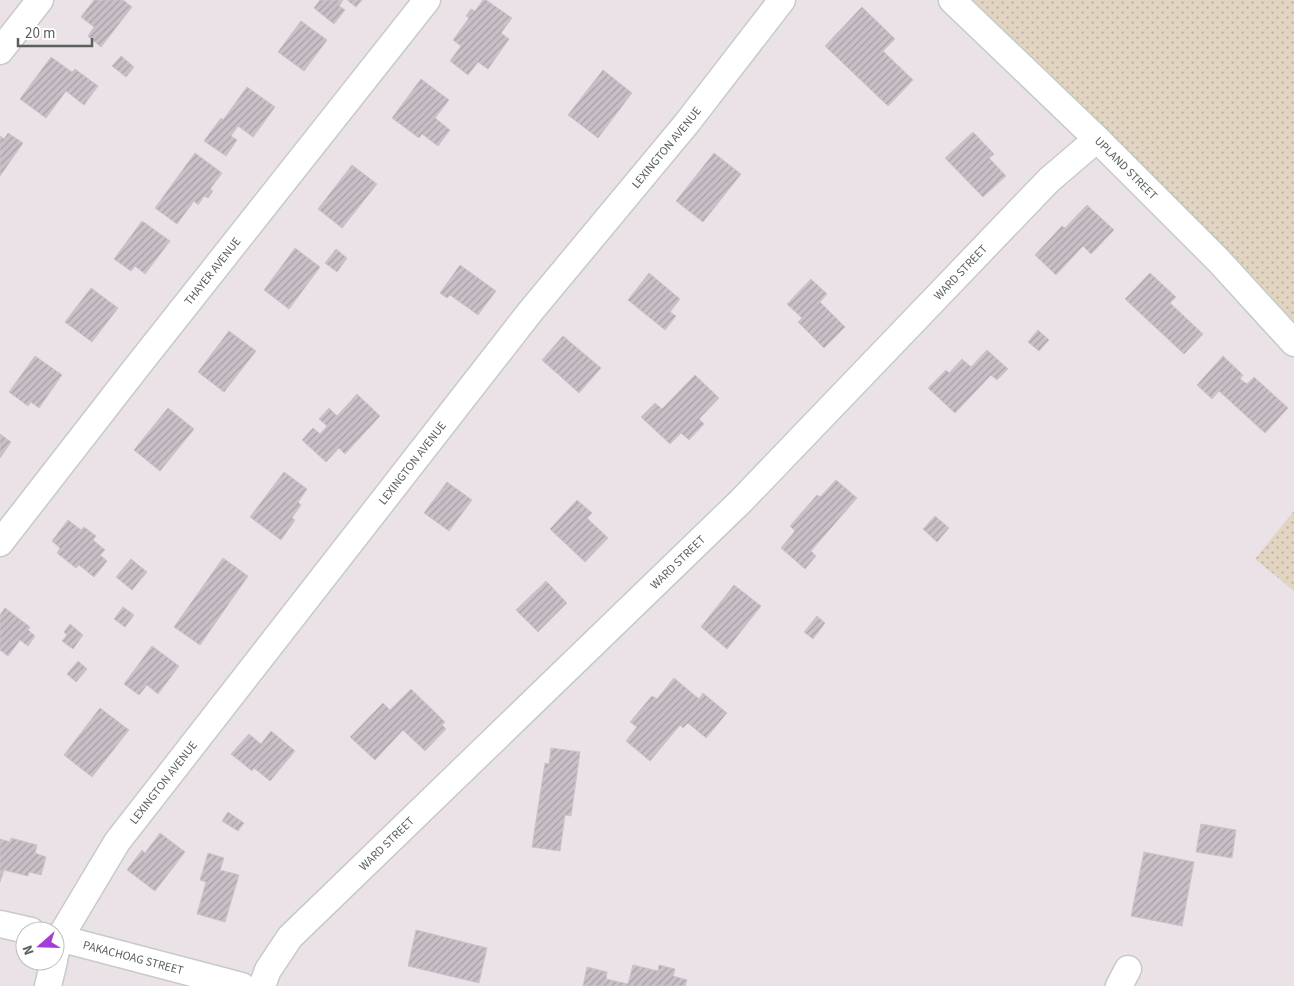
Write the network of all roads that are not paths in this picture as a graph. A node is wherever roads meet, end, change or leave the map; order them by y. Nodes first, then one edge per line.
1 (40, 0) edge
2 (427, 0) edge
3 (782, 0) edge
4 (952, 0) edge
5 (0, 51) edge
6 (1097, 138) junction
7 (1294, 342) edge
8 (0, 543) edge
9 (0, 924) edge
10 (15, 927) edge
11 (65, 932) edge
12 (65, 950) edge
13 (51, 971) edge
14 (48, 986) edge
15 (242, 986) edge
16 (262, 986) edge

1 - 5 street
2 - 8 street, THAYER AVENUE
3 - 11 street, LEXINGTON AVENUE
4 - 6 street, UPLAND STREET
6 - 7 street, UPLAND STREET
6 - 16 street, WARD STREET
9 - 10 street
12 - 15 street, PAKACHOAG STREET
13 - 14 street, LEXINGTON AVENUE

